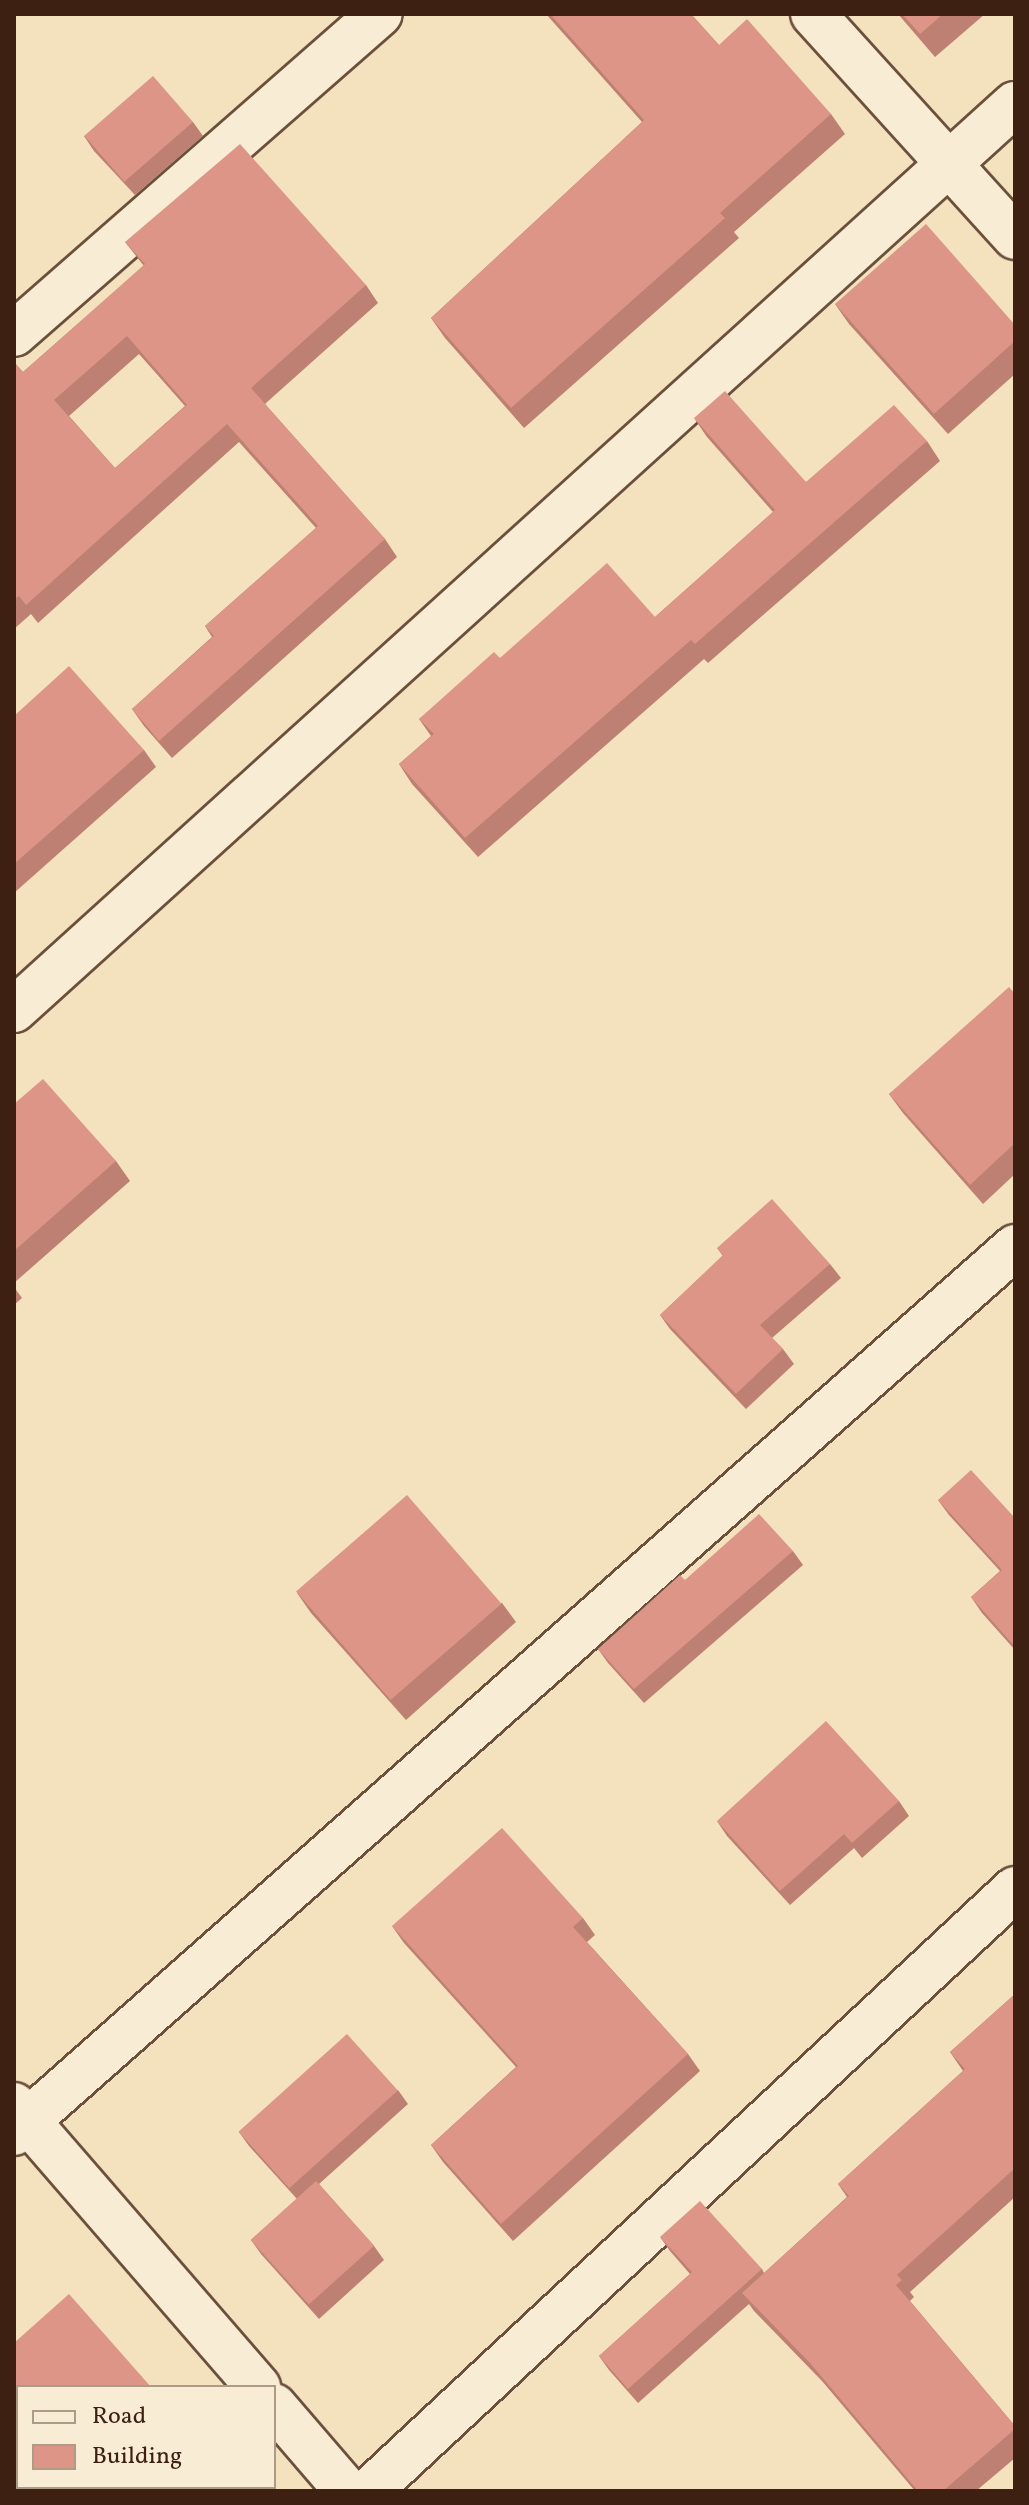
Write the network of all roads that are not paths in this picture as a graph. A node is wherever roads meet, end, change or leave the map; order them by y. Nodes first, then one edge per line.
1 (380, 14) edge
2 (813, 14) edge
3 (1015, 104) edge
4 (949, 164) junction
5 (1015, 237) edge
6 (14, 334) edge
7 (14, 1010) edge
8 (1015, 1247) edge
9 (1015, 1889) edge
10 (18, 2119) edge
11 (256, 2385) edge
12 (276, 2408) edge
13 (347, 2491) edge
14 (369, 2491) edge

1 - 6 street
2 - 4 street
3 - 4 street
4 - 5 street
4 - 7 street
8 - 10 street
9 - 14 street
10 - 11 street
12 - 13 street

